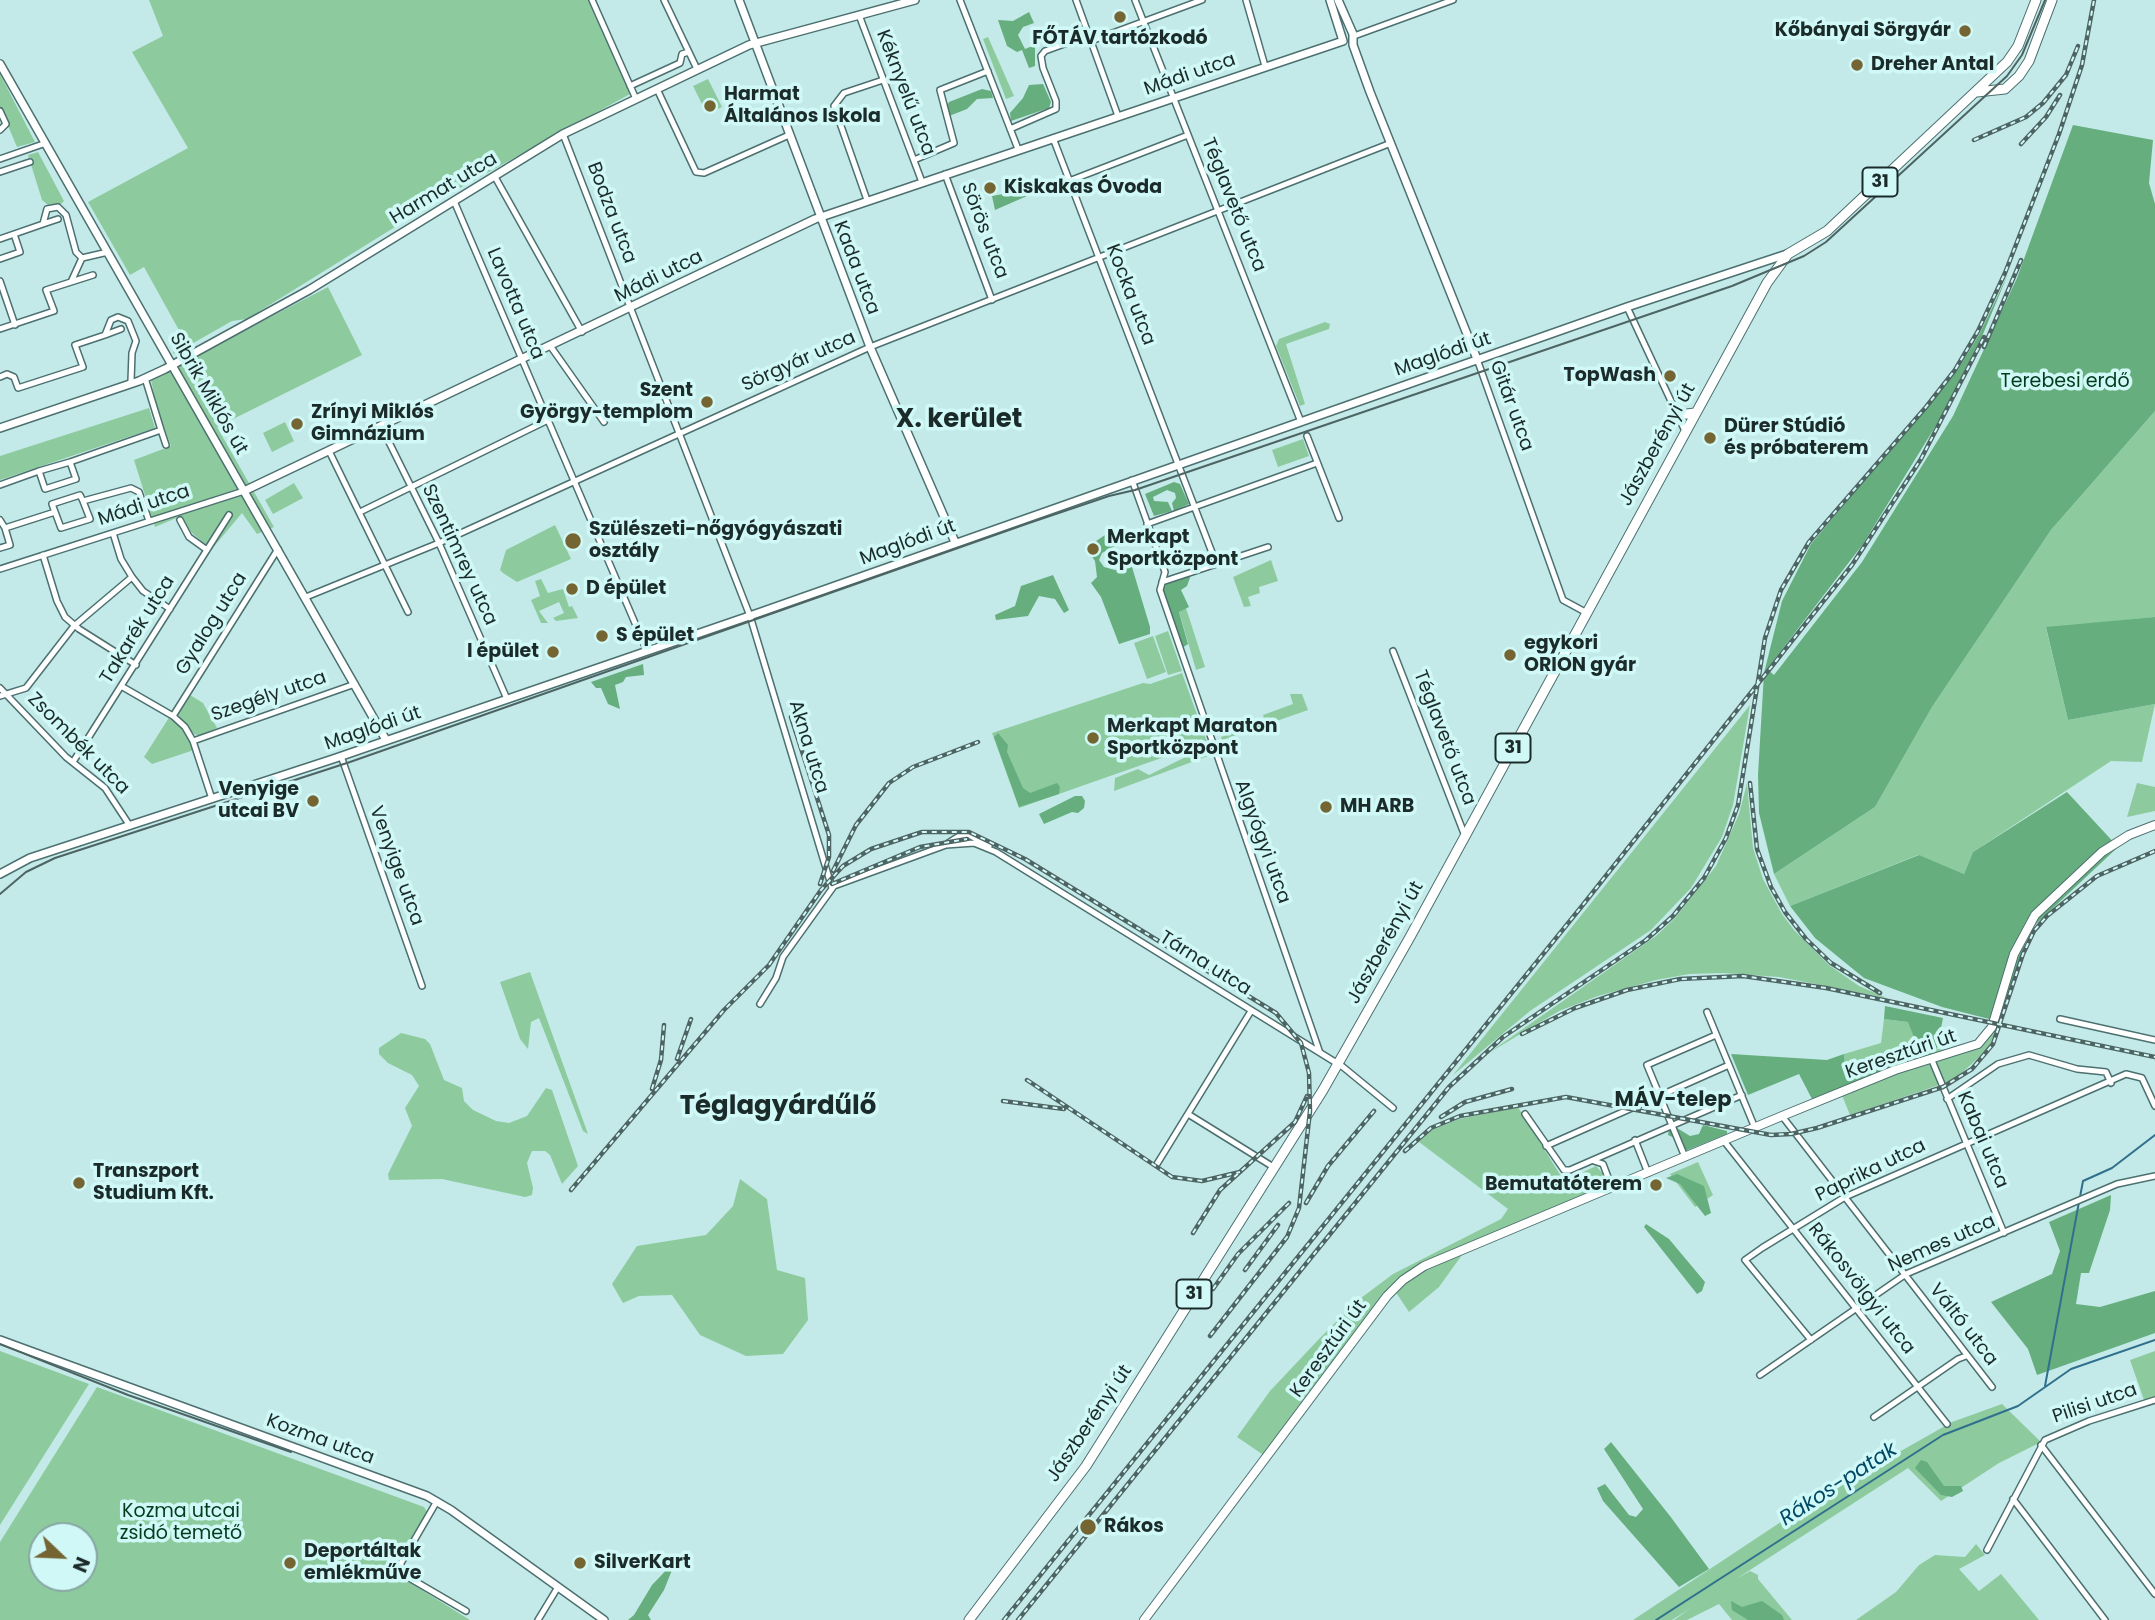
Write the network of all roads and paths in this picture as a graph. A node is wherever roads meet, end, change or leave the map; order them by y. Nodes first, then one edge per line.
1 (592, 0) edge
2 (664, 0) edge
3 (739, 0) edge
4 (875, 0) edge
5 (915, 0) edge
6 (960, 0) edge
7 (1076, 0) edge
8 (1135, 0) edge
9 (1202, 0) edge
10 (1247, 0) edge
11 (1330, 0) edge
12 (1338, 0) edge
13 (1453, 0) edge
14 (2036, 0) edge
15 (2052, 0) edge
16 (1433, 3) edge
17 (878, 10) junction
18 (859, 15) junction
19 (1144, 23) junction
20 (1090, 38) junction
21 (1348, 38) junction
22 (755, 43) junction
23 (689, 52) junction
24 (0, 64) edge
25 (1265, 66) junction
26 (697, 69) junction
27 (988, 71) junction
28 (1998, 71) junction
29 (883, 80) junction
30 (631, 86) junction
31 (657, 89) junction
32 (2001, 91) junction
33 (1975, 93) junction
34 (1173, 97) junction
35 (636, 99) junction
36 (0, 111) edge
37 (1118, 116) junction
38 (1010, 129) junction
39 (0, 130) edge
40 (563, 134) junction
41 (789, 135) junction
42 (1188, 135) junction
43 (1053, 138) junction
44 (1391, 143) junction
45 (46, 144) junction
46 (1018, 149) junction
47 (0, 159) edge
48 (914, 160) junction
49 (30, 162) dead end
50 (0, 172) edge
51 (945, 174) junction
52 (495, 177) junction
53 (1069, 181) junction
54 (922, 182) junction
55 (453, 200) junction
56 (867, 200) junction
57 (1218, 210) junction
58 (820, 217) junction
59 (58, 219) dead end
60 (43, 224) junction
61 (14, 233) junction
62 (0, 239) edge
63 (108, 252) junction
64 (1788, 254) junction
65 (82, 258) junction
66 (1098, 258) junction
67 (0, 259) edge
68 (93, 275) dead end
69 (0, 281) edge
70 (71, 282) junction
71 (992, 300) junction
72 (1627, 307) junction
73 (631, 308) junction
74 (15, 325) junction
75 (121, 329) dead end
76 (0, 330) edge
77 (582, 332) junction
78 (105, 335) junction
79 (551, 346) junction
80 (870, 347) junction
81 (521, 359) junction
82 (1477, 359) junction
83 (173, 364) junction
84 (0, 377) edge
85 (145, 378) junction
86 (131, 381) dead end
87 (1695, 413) junction
88 (1678, 415) junction
89 (546, 421) junction
90 (604, 422) dead end
91 (1301, 422) junction
92 (381, 426) junction
93 (0, 428) edge
94 (161, 430) junction
95 (1685, 432) junction
96 (679, 433) junction
97 (1307, 436) dead end
98 (166, 445) dead end
99 (329, 451) junction
100 (70, 462) junction
101 (1317, 463) junction
102 (1179, 464) junction
103 (39, 471) junction
104 (1132, 480) junction
105 (573, 483) junction
106 (0, 485) edge
107 (410, 488) junction
108 (244, 491) junction
109 (83, 501) junction
110 (1195, 507) junction
111 (55, 512) junction
112 (360, 512) junction
113 (229, 516) dead end
114 (1339, 518) dead end
115 (0, 520) edge
116 (180, 520) dead end
117 (149, 521) junction
118 (1147, 524) junction
119 (5, 528) junction
120 (113, 533) junction
121 (955, 542) junction
122 (439, 543) junction
123 (1268, 547) dead end
124 (0, 548) edge
125 (278, 549) junction
126 (206, 550) junction
127 (43, 555) junction
128 (1216, 563) junction
129 (387, 564) junction
130 (0, 569) edge
131 (132, 577) junction
132 (1162, 582) junction
133 (306, 597) junction
134 (170, 609) junction
135 (408, 612) dead end
136 (1587, 612) junction
137 (750, 616) junction
138 (74, 626) junction
139 (647, 651) junction
140 (1393, 651) dead end
141 (136, 665) junction
142 (355, 684) junction
143 (121, 686) junction
144 (0, 688) edge
145 (3, 696) edge
146 (507, 699) junction
147 (173, 716) junction
148 (386, 740) junction
149 (193, 741) junction
150 (341, 757) junction
151 (73, 762) junction
152 (212, 799) junction
153 (2155, 825) edge
154 (130, 826) junction
155 (1465, 836) junction
156 (0, 874) edge
157 (832, 888) junction
158 (422, 986) dead end
159 (760, 1004) dead end
160 (1251, 1011) junction
161 (1707, 1012) dead end
162 (2060, 1019) dead end
163 (1716, 1035) junction
164 (2155, 1040) edge
165 (1320, 1054) junction
166 (1931, 1058) junction
167 (1338, 1064) junction
168 (1729, 1065) junction
169 (2111, 1083) junction
170 (1659, 1094) junction
171 (1742, 1095) junction
172 (1947, 1099) junction
173 (2155, 1106) edge
174 (1393, 1108) dead end
175 (1188, 1114) junction
176 (1525, 1114) dead end
177 (1782, 1116) junction
178 (1671, 1124) junction
179 (1755, 1128) junction
180 (1635, 1140) junction
181 (1724, 1141) junction
182 (1966, 1143) junction
183 (1546, 1146) junction
184 (1685, 1157) junction
185 (1588, 1163) junction
186 (1157, 1164) dead end
187 (1275, 1168) junction
188 (1648, 1173) junction
189 (2155, 1176) edge
190 (1612, 1188) junction
191 (1845, 1197) junction
192 (1794, 1228) junction
193 (2004, 1233) junction
194 (1906, 1274) junction
195 (1855, 1307) junction
196 (0, 1340) edge
197 (1811, 1340) junction
198 (1966, 1356) junction
199 (1760, 1375) dead end
200 (1918, 1387) junction
201 (1992, 1387) dead end
202 (2155, 1400) edge
203 (1874, 1417) dead end
204 (1947, 1424) dead end
205 (2041, 1445) junction
206 (2013, 1499) junction
207 (437, 1501) junction
208 (1987, 1550) dead end
209 (558, 1587) junction
210 (2155, 1594) edge
211 (466, 1611) dead end
212 (538, 1620) edge
213 (604, 1620) edge
214 (969, 1620) edge
215 (1144, 1620) edge
216 (2105, 1620) edge

1 - 30 street
2 - 23 street
3 - 22 street, Kada utca
4 - 17 street
5 - 17 street, Harmat utca
6 - 27 street
7 - 20 street
8 - 19 street, Téglavető utca
9 - 19 street
10 - 25 street
11 - 21 street, Gitár utca
12 - 21 street, Gitár utca
13 - 16 street, Mádi utca
14 - 28 main road, 31
15 - 32 main road
16 - 21 street, Mádi utca
17 - 18 street, Harmat utca
18 - 22 street, Harmat utca
18 - 29 street, Kéknyelű utca
19 - 20 street
19 - 34 street, Téglavető utca
20 - 37 street
20 - 38 street
21 - 25 street, Mádi utca
21 - 44 street, Gitár utca
22 - 26 street, Harmat utca
22 - 41 street, Kada utca
23 - 26 street
23 - 30 street
24 - 45 street, Sibrik Miklós út
25 - 34 street, Mádi utca
26 - 31 street, Harmat utca
27 - 38 street
27 - 48 street
28 - 32 main road
28 - 33 main road, 31
29 - 48 street, Kéknyelű utca
29 - 56 street, Kada utca
30 - 35 street
31 - 35 street, Harmat utca
31 - 41 street
32 - 33 main road
33 - 64 main road, 31
34 - 37 street, Mádi utca
34 - 42 street, Téglavető utca
35 - 40 street, Harmat utca
36 - 39 street
37 - 43 street, Mádi utca
38 - 46 street
40 - 52 street, Harmat utca
40 - 73 street, Bodza utca
41 - 58 street, Kada utca
42 - 53 street
42 - 57 street, Téglavető utca
43 - 46 street, Mádi utca
43 - 53 street, Kocka utca
44 - 57 street, Sörgyár utca
44 - 82 street, Gitár utca
45 - 47 street
45 - 63 street, Sibrik Miklós út
46 - 51 street, Mádi utca
48 - 54 street, Kéknyelű utca
49 - 50 street
51 - 54 street, Mádi utca
51 - 71 street, Sörös utca
52 - 55 street, Harmat utca
52 - 77 street
53 - 66 street, Kocka utca
54 - 56 street, Mádi utca
55 - 81 street, Lavotta utca
55 - 83 street, Harmat utca
56 - 58 street, Mádi utca
57 - 66 street, Sörgyár utca
57 - 91 street, Téglavető utca
58 - 73 street, Mádi utca
58 - 80 street, Kada utca
59 - 60 street
60 - 61 street
60 - 65 street
61 - 62 street
61 - 67 street
63 - 65 street
63 - 83 street, Sibrik Miklós út
64 - 72 street, Maglódi út
64 - 87 main road, Jászberényi út / 31
65 - 70 street
66 - 71 street, Sörgyár utca
66 - 102 street, Kocka utca
68 - 70 street
69 - 74 street
70 - 74 street
71 - 80 street, Sörgyár utca
72 - 82 street, Maglódi út
72 - 88 street
73 - 77 street, Mádi utca
73 - 96 street, Bodza utca
74 - 76 street
75 - 78 street
77 - 79 street, Mádi utca
78 - 84 street
78 - 86 street
79 - 81 street, Mádi utca
79 - 90 street
80 - 96 street, Sörgyár utca
80 - 121 street, Kada utca
81 - 89 street, Lavotta utca
81 - 92 street, Mádi utca
82 - 91 street, Maglódi út
82 - 136 street, Gitár utca
83 - 85 street, Harmat utca
83 - 108 street, Sibrik Miklós út
85 - 93 street, Harmat utca
85 - 94 street
87 - 88 main road
87 - 95 main road, Jászberényi út / 31
88 - 95 street
89 - 105 street, Lavotta utca
89 - 107 street
91 - 102 street, Maglódi út
92 - 99 street, Mádi utca
92 - 107 street, Szentimrey utca
94 - 98 street
94 - 100 street
95 - 136 main road, Jászberényi út / 31
96 - 105 street, Sörgyár utca
96 - 137 street, Bodza utca
97 - 101 street
99 - 108 street, Mádi utca
99 - 112 street
100 - 103 street
100 - 103 street
101 - 110 street
101 - 114 street
102 - 104 street, Maglódi út
102 - 110 street, Kocka utca
103 - 106 street
104 - 118 street, Algyógyi utca
104 - 121 street, Maglódi út
105 - 122 street, Sörgyár utca
105 - 139 street, Lavotta utca
107 - 112 street
107 - 122 street, Szentimrey utca
108 - 117 street, Mádi utca
108 - 125 street, Sibrik Miklós út
109 - 111 street
109 - 111 street
109 - 117 street
110 - 118 street
110 - 128 street, Kocka utca
111 - 119 street
112 - 129 street
113 - 126 street, Takarék utca
115 - 119 street
116 - 126 street
117 - 120 street, Mádi utca
118 - 132 street, Algyógyi utca
119 - 124 street
120 - 127 street, Mádi utca
120 - 131 street
121 - 137 street, Maglódi út
122 - 129 street, Sörgyár utca
122 - 146 street, Szentimrey utca
123 - 128 street
125 - 133 street, Sibrik Miklós út
125 - 147 street, Gyalog utca
126 - 134 street, Takarék utca
127 - 130 street, Mádi utca
127 - 138 street
128 - 132 street
129 - 133 street, Sörgyár utca
129 - 135 street
131 - 134 street
131 - 138 street
132 - 165 street, Algyógyi utca
133 - 142 street, Sibrik Miklós út
134 - 141 street, Takarék utca
136 - 155 main road, Jászberényi út / 31
137 - 139 street, Maglódi út
137 - 157 street, Akna utca
138 - 141 street
138 - 145 street
139 - 146 street, Maglódi út
140 - 155 street, Téglavető utca
141 - 143 street, Takarék utca
142 - 148 street, Sibrik Miklós út
142 - 149 street, Szegély utca
143 - 147 street
143 - 151 street, Takarék utca
144 - 145 street, Zsombék utca
145 - 151 street, Zsombék utca
146 - 148 street, Maglódi út
147 - 149 street
148 - 150 street, Maglódi út
149 - 152 street
150 - 152 street, Maglódi út
150 - 158 street, Venyige utca
151 - 154 street, Zsombék utca
152 - 154 street, Maglódi út
153 - 166 main road, Keresztúri út
154 - 156 street, Maglódi út
155 - 167 main road, Jászberényi út / 31
157 - 159 street
157 - 160 street, Tárna utca
160 - 165 street, Tárna utca
160 - 175 street
161 - 163 street
162 - 164 street
163 - 168 street
163 - 170 street
165 - 167 street, Tárna utca
166 - 172 street, Kabai utca
166 - 177 main road, Keresztúri út
167 - 174 street, Tárna utca
167 - 187 main road, Jászberényi út / 31
168 - 170 street
168 - 171 street
169 - 172 street
169 - 173 street
169 - 182 street, Paprika utca
170 - 178 street
170 - 183 street
171 - 178 street
171 - 179 street
172 - 182 street, Kabai utca
175 - 186 street
175 - 187 street
176 - 183 street
177 - 179 main road, Keresztúri út
177 - 191 street, Váltó utca
178 - 180 street
178 - 184 street
179 - 181 main road, Keresztúri út
180 - 185 street
180 - 188 street
181 - 184 main road, Keresztúri út
181 - 192 street, Rákosvölgyi utca
182 - 191 street, Paprika utca
182 - 193 street, Kabai utca
183 - 185 street
184 - 188 main road, Keresztúri út
185 - 190 street
187 - 214 main road, Jászberényi út / 31
188 - 190 main road, Keresztúri út
189 - 193 street, Nemes utca
190 - 215 main road, Keresztúri út
191 - 192 street, Paprika utca
191 - 194 street, Váltó utca
192 - 195 street, Rákosvölgyi utca
192 - 197 street, Paprika utca
193 - 194 street, Nemes utca
194 - 195 street, Nemes utca
194 - 198 street, Váltó utca
195 - 197 street, Nemes utca
195 - 200 street, Rákosvölgyi utca
196 - 207 street, Kozma utca
197 - 199 street, Nemes utca
198 - 200 street
198 - 201 street, Váltó utca
200 - 203 street
200 - 204 street, Rákosvölgyi utca
202 - 205 street, Pilisi utca
205 - 206 street, Pilisi utca
205 - 210 street
206 - 208 street, Pilisi utca
206 - 216 street
207 - 209 street, Kozma utca
207 - 211 street
209 - 212 street
209 - 213 street, Kozma utca

